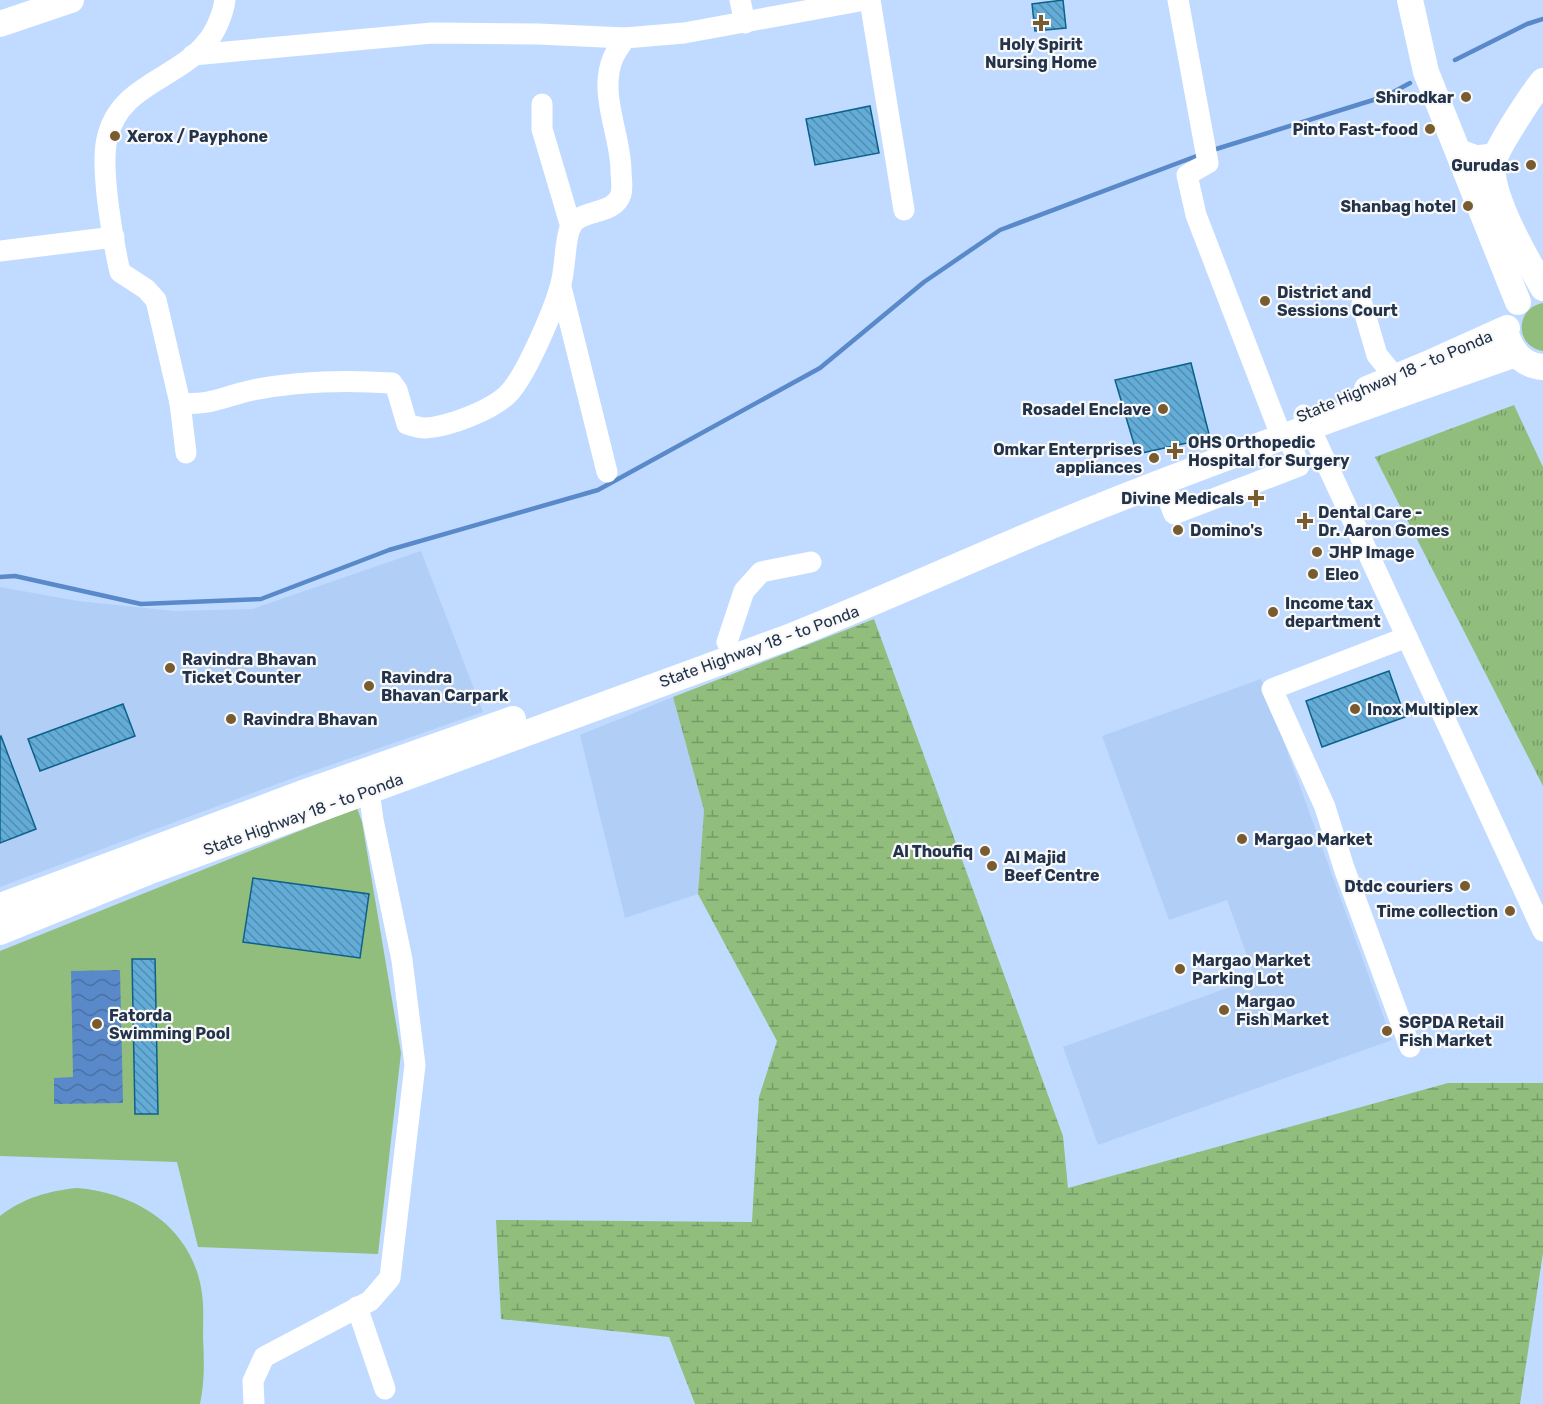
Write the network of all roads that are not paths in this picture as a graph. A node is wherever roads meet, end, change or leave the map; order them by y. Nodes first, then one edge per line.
1 (71, 0) edge
2 (225, 0) edge
3 (740, 0) edge
4 (865, 0) edge
5 (870, 0) edge
6 (1178, 0) edge
7 (1410, 0) edge
8 (745, 23) junction
9 (0, 24) edge
10 (625, 38) junction
11 (193, 55) junction
12 (1543, 81) edge
13 (542, 104) dead end
14 (1457, 149) junction
15 (1498, 153) junction
16 (904, 210) dead end
17 (1511, 226) junction
18 (571, 227) junction
19 (114, 237) junction
20 (1543, 246) edge
21 (0, 251) edge
22 (561, 287) junction
23 (1543, 289) edge
24 (1518, 302) junction
25 (1362, 304) dead end
26 (1507, 328) junction
27 (1516, 354) junction
28 (1543, 367) edge
29 (1395, 377) junction
30 (180, 404) junction
31 (1295, 426) junction
32 (186, 453) dead end
33 (607, 472) dead end
34 (1162, 483) junction
35 (811, 562) dead end
36 (1407, 637) junction
37 (727, 642) junction
38 (368, 780) junction
39 (0, 906) edge
40 (1543, 931) edge
41 (0, 932) edge
42 (1410, 1047) dead end
43 (357, 1307) junction
44 (385, 1389) dead end
45 (254, 1404) edge

1 - 9 main road
2 - 11 street
3 - 8 street
4 - 8 street
5 - 16 street
6 - 31 street
7 - 14 main road
8 - 10 street
10 - 11 street
10 - 18 street
11 - 19 street
12 - 15 main road
13 - 18 street
14 - 15 street
14 - 24 main road
15 - 17 main road
17 - 20 main road
17 - 23 main road
18 - 22 street
19 - 21 street
19 - 30 street
22 - 30 street
22 - 33 street
23 - 24 main road
24 - 26 main road
25 - 29 street
26 - 27 main road
26 - 29 main road, State Highway 18 - to Ponda
27 - 28 main road
27 - 31 main road, State Highway 18 - to Ponda
29 - 31 main road, State Highway 18 - to Ponda
30 - 32 street
31 - 34 main road, State Highway 18 - to Ponda
31 - 34 street
31 - 36 street
31 - 37 main road, State Highway 18 - to Ponda
34 - 38 main road, State Highway 18 - to Ponda
35 - 37 street
36 - 40 street
36 - 42 street
37 - 38 main road, State Highway 18 - to Ponda
38 - 39 main road, State Highway 18 - to Ponda
38 - 41 main road, State Highway 18 - to Ponda
38 - 43 street
43 - 44 street
43 - 45 street

